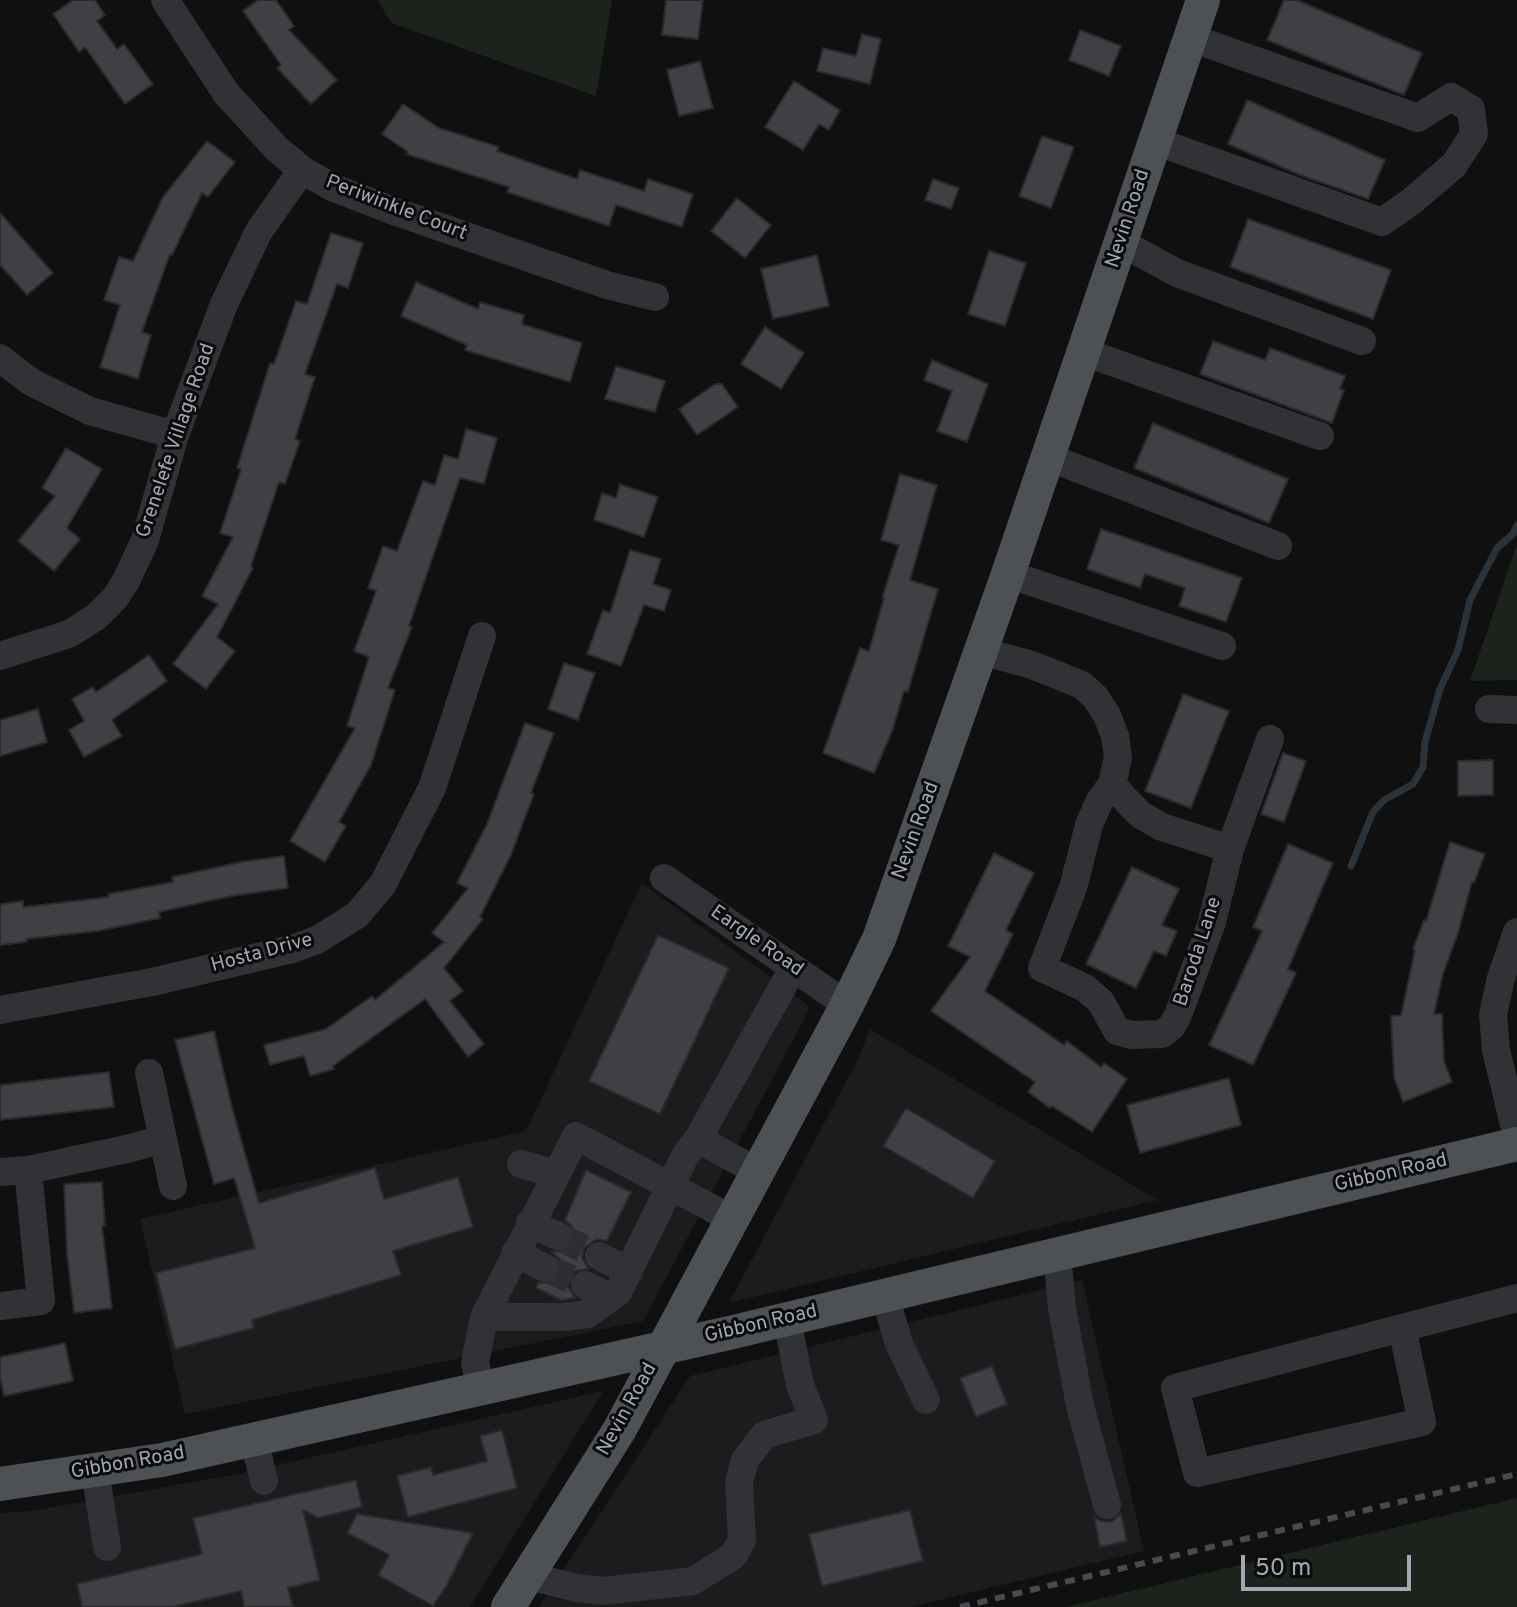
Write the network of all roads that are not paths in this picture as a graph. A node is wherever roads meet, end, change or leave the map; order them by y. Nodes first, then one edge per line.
1 (165, 0) edge
2 (1203, 0) edge
3 (1191, 38) junction
4 (1155, 141) junction
5 (302, 170) junction
6 (1122, 243) junction
7 (655, 297) dead end
8 (1362, 341) dead end
9 (1084, 352) junction
10 (0, 358) edge
11 (175, 435) junction
12 (1320, 436) dead end
13 (1048, 457) junction
14 (1278, 546) dead end
15 (1008, 574) junction
16 (482, 636) dead end
17 (1222, 646) dead end
18 (981, 651) junction
19 (0, 656) edge
20 (1270, 739) dead end
21 (1112, 784) junction
22 (1230, 849) junction
23 (664, 878) dead end
24 (1517, 932) edge
25 (793, 968) junction
26 (847, 1005) junction
27 (0, 1010) edge
28 (149, 1073) dead end
29 (1517, 1137) edge
30 (163, 1139) junction
31 (698, 1139) junction
32 (1517, 1144) edge
33 (521, 1164) dead end
34 (14, 1171) edge
35 (758, 1172) junction
36 (556, 1174) junction
37 (670, 1185) junction
38 (173, 1186) dead end
39 (732, 1219) junction
40 (530, 1223) junction
41 (558, 1236) tunnel mouth
42 (515, 1253) junction
43 (1057, 1254) junction
44 (599, 1256) tunnel mouth
45 (545, 1268) tunnel mouth
46 (629, 1271) junction
47 (885, 1296) junction
48 (1517, 1298) edge
49 (0, 1306) edge
50 (484, 1317) junction
51 (787, 1319) junction
52 (1402, 1328) junction
53 (664, 1347) junction
54 (481, 1388) junction
55 (926, 1400) dead end
56 (254, 1439) junction
57 (95, 1471) junction
58 (264, 1481) dead end
59 (0, 1484) edge
60 (1107, 1505) dead end
61 (107, 1547) dead end
62 (528, 1576) junction
63 (508, 1607) edge

1 - 5 street, Periwinkle Court
2 - 3 main road, Nevin Road
3 - 4 main road, Nevin Road
3 - 4 street
4 - 6 main road, Nevin Road
5 - 7 street, Periwinkle Court
5 - 11 street, Grenelefe Village Road
6 - 8 street
6 - 9 main road, Nevin Road
9 - 12 street
9 - 13 main road, Nevin Road
10 - 11 street
11 - 19 street, Grenelefe Village Road
13 - 14 street
13 - 15 main road, Nevin Road
15 - 17 street
15 - 18 main road, Nevin Road
16 - 27 street, Hosta Drive
18 - 21 street, Baroda Lane
18 - 26 main road, Nevin Road
20 - 22 street
21 - 22 street
21 - 22 street, Baroda Lane
23 - 25 street, Eargle Road
24 - 29 street
25 - 26 street, Eargle Road
25 - 31 street
26 - 35 main road, Nevin Road
28 - 30 street
30 - 34 street
30 - 38 street
31 - 35 street
31 - 37 street
32 - 43 main road, Gibbon Road
33 - 36 street
34 - 49 street
35 - 39 main road, Nevin Road
36 - 37 street
36 - 40 street
37 - 39 street
37 - 46 street
39 - 53 main road, Nevin Road
40 - 41 street
40 - 42 street
42 - 45 street
42 - 50 street
43 - 47 main road, Gibbon Road
43 - 60 street
44 - 46 street
46 - 50 street
47 - 51 main road, Gibbon Road
47 - 55 street
48 - 52 street
50 - 54 street
51 - 53 main road, Gibbon Road
51 - 62 street
52 - 52 street
53 - 54 main road, Gibbon Road
53 - 62 main road, Nevin Road
54 - 56 main road, Gibbon Road
56 - 57 main road, Gibbon Road
56 - 58 street
57 - 59 main road, Gibbon Road
57 - 61 street
62 - 63 main road, Nevin Road

